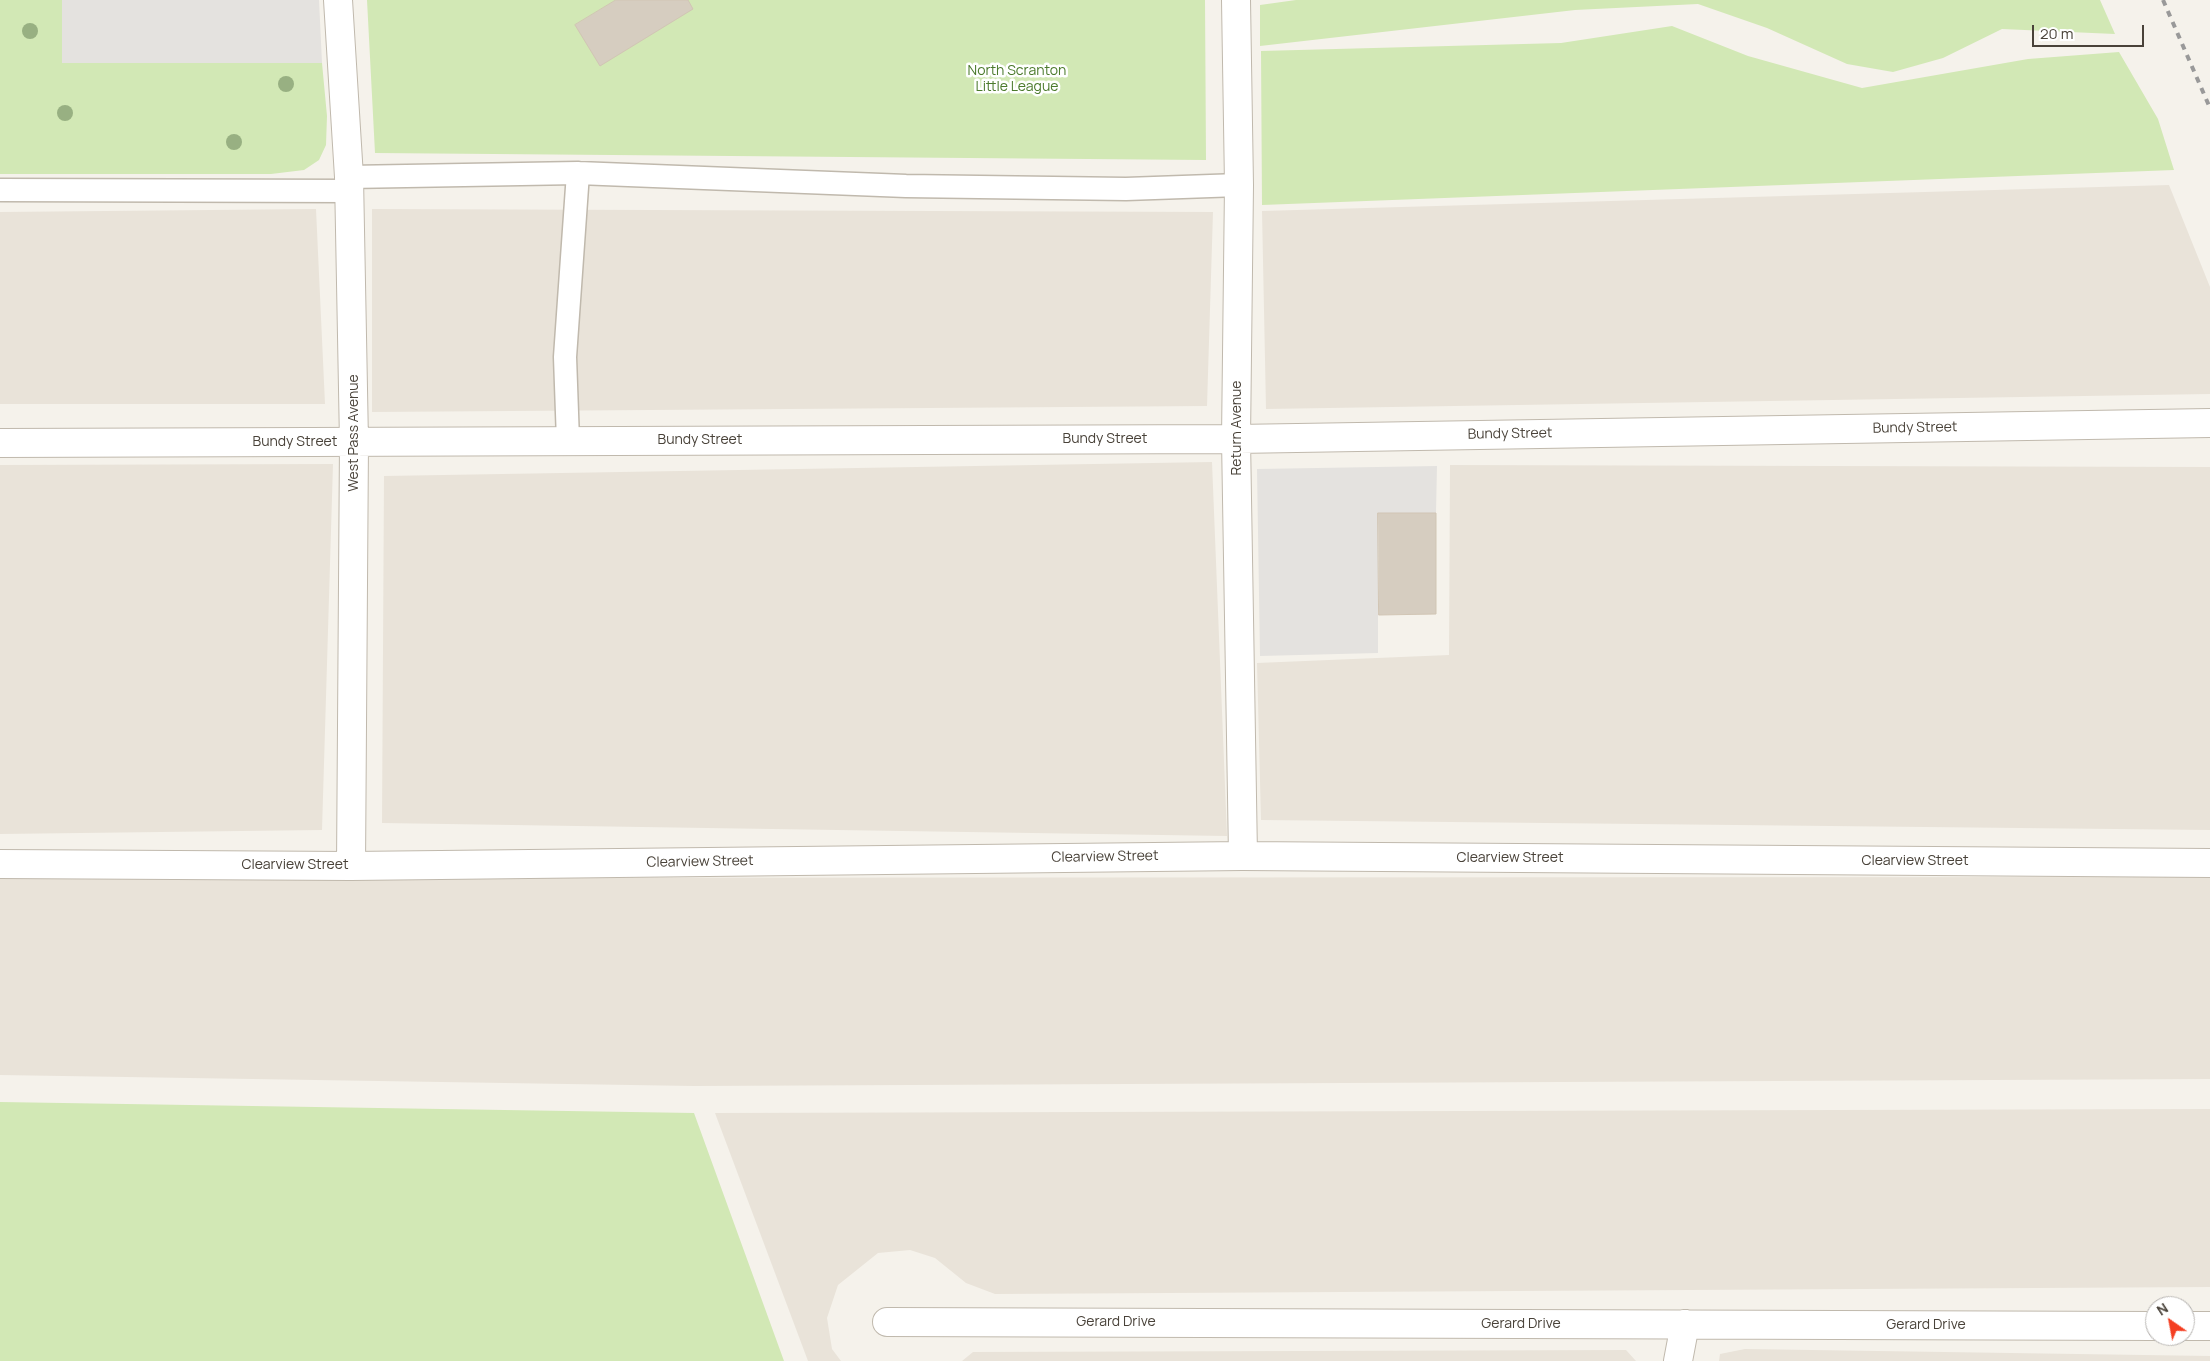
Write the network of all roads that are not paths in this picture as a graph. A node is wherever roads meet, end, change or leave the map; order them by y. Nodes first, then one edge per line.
1 (338, 0) edge
2 (1236, 0) edge
3 (578, 173) junction
4 (350, 184) junction
5 (1240, 185) junction
6 (0, 190) edge
7 (2210, 422) edge
8 (1236, 439) junction
9 (568, 441) junction
10 (354, 442) junction
11 (0, 443) edge
12 (1243, 856) junction
13 (2210, 863) edge
14 (0, 864) edge
15 (351, 866) junction
16 (887, 1322) dead end
17 (1685, 1324) junction
18 (2145, 1326) edge
19 (2195, 1326) edge
20 (2210, 1326) edge
21 (1678, 1361) edge

1 - 4 street, West Pass Avenue
2 - 5 street, Return Avenue
3 - 4 lane
3 - 5 lane
3 - 9 lane
4 - 6 lane
4 - 10 street, West Pass Avenue
5 - 8 street, Return Avenue
7 - 8 street, Bundy Street
8 - 9 street, Bundy Street
8 - 12 street, Return Avenue
9 - 10 street, Bundy Street
10 - 11 street, Bundy Street
10 - 15 street, West Pass Avenue
12 - 13 street, Clearview Street
12 - 15 street, Clearview Street
14 - 15 street, Clearview Street
16 - 17 street, Gerard Drive
17 - 18 street, Gerard Drive
17 - 21 street
19 - 20 street

